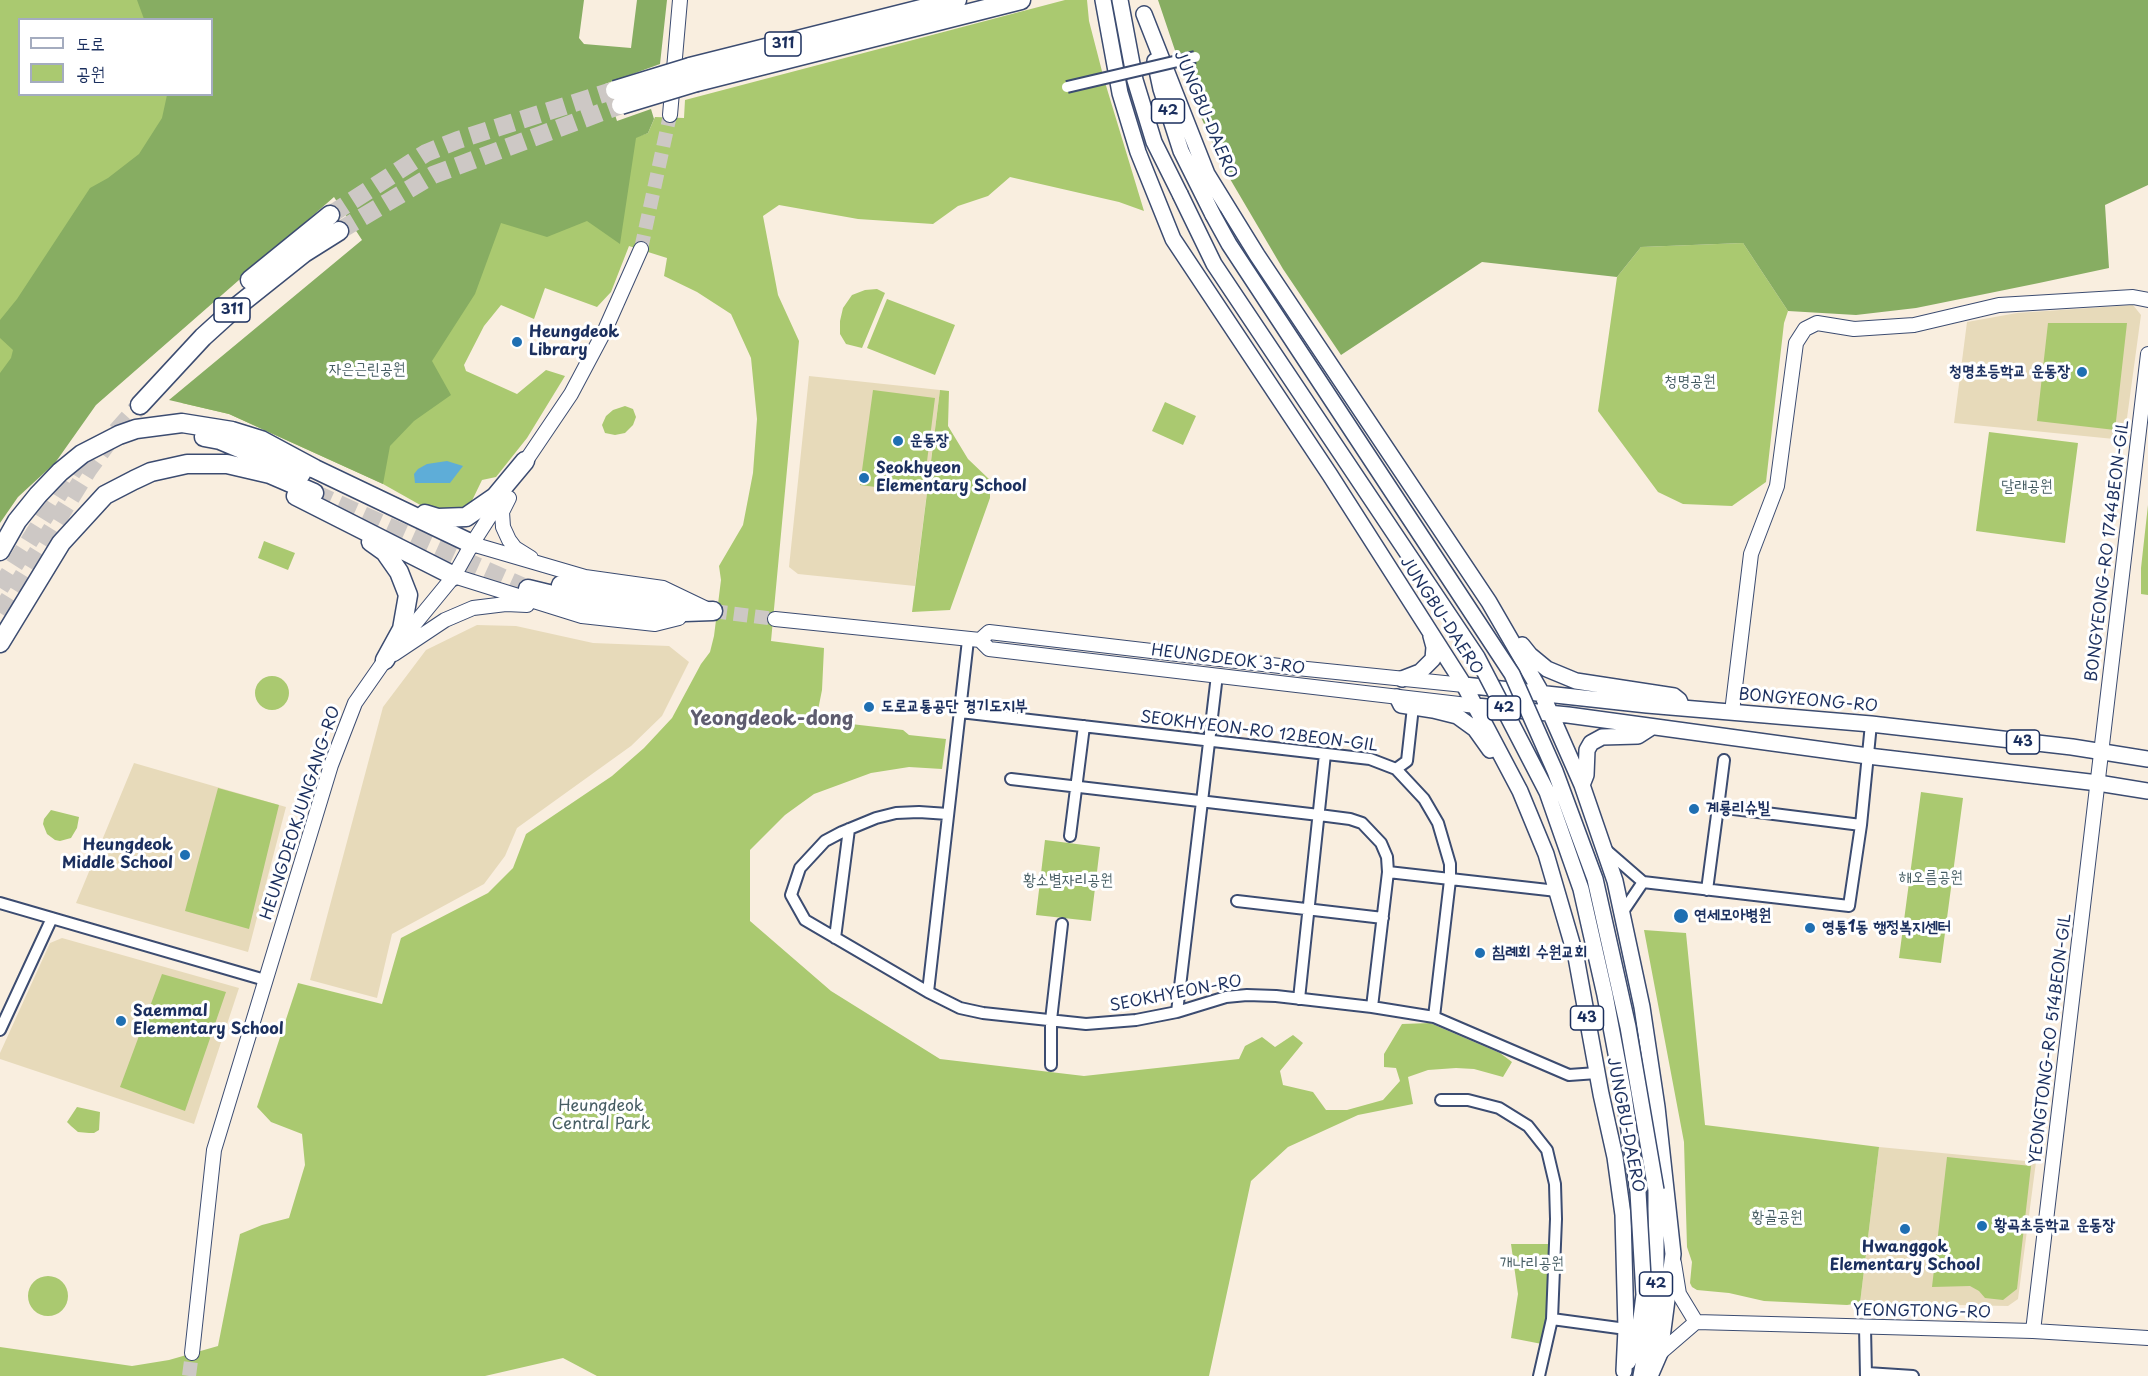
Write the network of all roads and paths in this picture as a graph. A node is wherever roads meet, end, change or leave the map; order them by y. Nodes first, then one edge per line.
1 (680, 0) edge
2 (957, 0) edge
3 (1021, 0) edge
4 (1103, 0) edge
5 (1120, 0) edge
6 (1143, 7) edge
7 (878, 29) junction
8 (1195, 57) dead end
9 (1067, 87) dead end
10 (618, 98) tunnel mouth
11 (670, 115) tunnel mouth
12 (330, 215) tunnel mouth
13 (339, 231) tunnel mouth
14 (641, 249) tunnel mouth
15 (2148, 300) edge
16 (2148, 354) edge
17 (525, 461) junction
18 (38, 495) junction
19 (318, 495) junction
20 (370, 495) junction
21 (472, 544) junction
22 (0, 550) edge
23 (454, 576) junction
24 (535, 578) junction
25 (1489, 602) junction
26 (562, 610) junction
27 (713, 611) joint
28 (775, 619) tunnel mouth
29 (1429, 631) junction
30 (974, 640) junction
31 (0, 643) edge
32 (385, 660) junction
33 (1217, 675) junction
34 (1402, 679) junction
35 (1464, 685) junction
36 (1542, 692) junction
37 (1396, 697) junction
38 (1647, 705) junction
39 (1476, 706) junction
40 (1413, 707) junction
41 (1682, 707) junction
42 (960, 712) junction
43 (1732, 712) junction
44 (1552, 714) junction
45 (1597, 719) junction
46 (1871, 724) junction
47 (1084, 726) junction
48 (1652, 727) junction
49 (1209, 740) junction
50 (2102, 751) junction
51 (1325, 754) junction
52 (1868, 756) junction
53 (2148, 759) edge
54 (1724, 760) dead end
55 (1396, 769) junction
56 (1011, 779) dead end
57 (2098, 783) junction
58 (1582, 786) junction
59 (1076, 787) junction
60 (1519, 788) junction
61 (2148, 791) edge
62 (1202, 801) junction
63 (1718, 807) junction
64 (948, 814) junction
65 (1319, 815) junction
66 (1861, 825) junction
67 (849, 829) junction
68 (1070, 836) dead end
69 (1604, 848) junction
70 (1388, 872) junction
71 (1450, 880) junction
72 (1643, 882) junction
73 (1707, 890) junction
74 (1557, 891) junction
75 (1237, 901) dead end
76 (0, 903) edge
77 (1309, 910) junction
78 (1622, 913) junction
79 (52, 918) junction
80 (1383, 918) junction
81 (1062, 924) dead end
82 (835, 938) junction
83 (265, 980) junction
84 (928, 992) junction
85 (1299, 999) junction
86 (1372, 1007) junction
87 (1177, 1012) junction
88 (1434, 1017) junction
89 (1051, 1020) junction
90 (0, 1030) edge
91 (1050, 1065) dead end
92 (1597, 1072) junction
93 (1441, 1100) dead end
94 (1673, 1254) junction
95 (1552, 1319) junction
96 (1696, 1322) junction
97 (1865, 1327) junction
98 (1626, 1329) junction
99 (2033, 1331) junction
100 (2148, 1338) edge
101 (192, 1353) tunnel mouth
102 (1660, 1353) junction
103 (1623, 1374) edge
104 (1867, 1374) edge
105 (1539, 1376) edge
106 (1641, 1376) edge
107 (1650, 1376) edge
108 (1913, 1376) edge

1 - 11 street
2 - 7 highway, 311
3 - 7 highway, 311
4 - 29 main road, JUNGBU-DAERO
5 - 103 main road, JUNGBU-DAERO / 42, bridge
6 - 25 main road, JUNGBU-DAERO
6 - 106 main road, JUNGBU-DAERO / 42, bridge
7 - 10 highway, 311, bridge
8 - 9 street, bridge
12 - 13 highway, 311
14 - 17 street, HEUNGDEOKJUNGANG-RO
15 - 43 street
16 - 50 street, BONGYEONG-RO 1744BEON-GIL
17 - 20 highway
17 - 21 street, HEUNGDEOKJUNGANG-RO
17 - 24 street
18 - 19 highway
18 - 20 highway
18 - 22 highway
19 - 23 highway
19 - 31 highway
19 - 32 highway
20 - 21 highway
21 - 23 street, HEUNGDEOKJUNGANG-RO
21 - 24 street
23 - 26 street
23 - 32 street, HEUNGDEOKJUNGANG-RO
24 - 27 highway
25 - 36 main road, JUNGBU-DAERO
25 - 41 main road
26 - 27 street
26 - 32 street
28 - 30 street, HEUNGDEOK 3-RO
29 - 34 main road
29 - 35 main road, JUNGBU-DAERO
30 - 33 street, HEUNGDEOK 3-RO
30 - 34 street, HEUNGDEOK 3-RO
30 - 42 street
32 - 83 street, HEUNGDEOKJUNGANG-RO
33 - 37 street, HEUNGDEOK 3-RO
33 - 49 street
34 - 35 street, HEUNGDEOK 3-RO
35 - 36 main road, BONGYEONG-RO / 43
35 - 39 main road, JUNGBU-DAERO / 43
36 - 38 main road, BONGYEONG-RO / 43
36 - 44 main road, JUNGBU-DAERO
37 - 39 street, HEUNGDEOK 3-RO
37 - 40 main road
38 - 41 main road, BONGYEONG-RO / 43
38 - 45 main road
39 - 44 main road, 43
39 - 60 main road, JUNGBU-DAERO / 43
40 - 55 street
40 - 60 main road
41 - 43 main road, BONGYEONG-RO / 43
42 - 47 street, SEOKHYEON-RO 12BEON-GIL
42 - 64 street
43 - 46 main road, BONGYEONG-RO / 43
44 - 45 main road, 43
44 - 58 main road, JUNGBU-DAERO
45 - 48 main road, 43
46 - 50 main road, BONGYEONG-RO / 43
46 - 52 street
47 - 49 street, SEOKHYEON-RO 12BEON-GIL
47 - 59 street
48 - 52 main road, 43
48 - 58 main road, 43
49 - 51 street, SEOKHYEON-RO 12BEON-GIL
49 - 62 street
50 - 53 main road, BONGYEONG-RO / 43
50 - 57 street, YEONGTONG-RO 514BEON-GIL
51 - 55 street, SEOKHYEON-RO 12BEON-GIL
51 - 65 street
52 - 57 main road, 43
52 - 66 street
54 - 63 street
55 - 71 street, SEOKHYEON-RO 12BEON-GIL
56 - 59 street
57 - 61 main road, 43
57 - 99 street, YEONGTONG-RO 514BEON-GIL
58 - 69 main road, JUNGBU-DAERO / 43
59 - 62 street
59 - 68 street
60 - 74 main road, JUNGBU-DAERO / 43
62 - 65 street
62 - 87 street
63 - 66 street
63 - 73 street
64 - 67 street, SEOKHYEON-RO
64 - 84 street
65 - 70 street
65 - 77 street
66 - 73 street
67 - 82 street
67 - 82 street, SEOKHYEON-RO
69 - 72 street
69 - 78 main road, JUNGBU-DAERO / 43
70 - 71 street
70 - 80 street
71 - 74 street
71 - 88 street, SEOKHYEON-RO 12BEON-GIL
72 - 73 street
72 - 78 street
74 - 92 main road, JUNGBU-DAERO / 43
75 - 77 street
76 - 79 street
77 - 80 street
77 - 85 street
78 - 94 main road, JUNGBU-DAERO / 43
79 - 83 street
79 - 90 street
80 - 86 street
81 - 89 street
82 - 84 street, SEOKHYEON-RO
83 - 101 street, HEUNGDEOKJUNGANG-RO
84 - 89 street, SEOKHYEON-RO
85 - 86 street, SEOKHYEON-RO
85 - 87 street, SEOKHYEON-RO
86 - 88 street, SEOKHYEON-RO
87 - 89 street, SEOKHYEON-RO
88 - 92 street, SEOKHYEON-RO
89 - 91 street
92 - 98 main road, JUNGBU-DAERO / 43
93 - 95 street
94 - 96 street
94 - 102 main road, JUNGBU-DAERO / 43
95 - 98 street
95 - 105 street
96 - 97 street, YEONGTONG-RO
96 - 102 street
97 - 99 street, YEONGTONG-RO
97 - 104 street
98 - 103 main road, JUNGBU-DAERO / 43
99 - 100 street, YEONGTONG-RO
102 - 107 main road, JUNGBU-DAERO / 43
104 - 108 street

